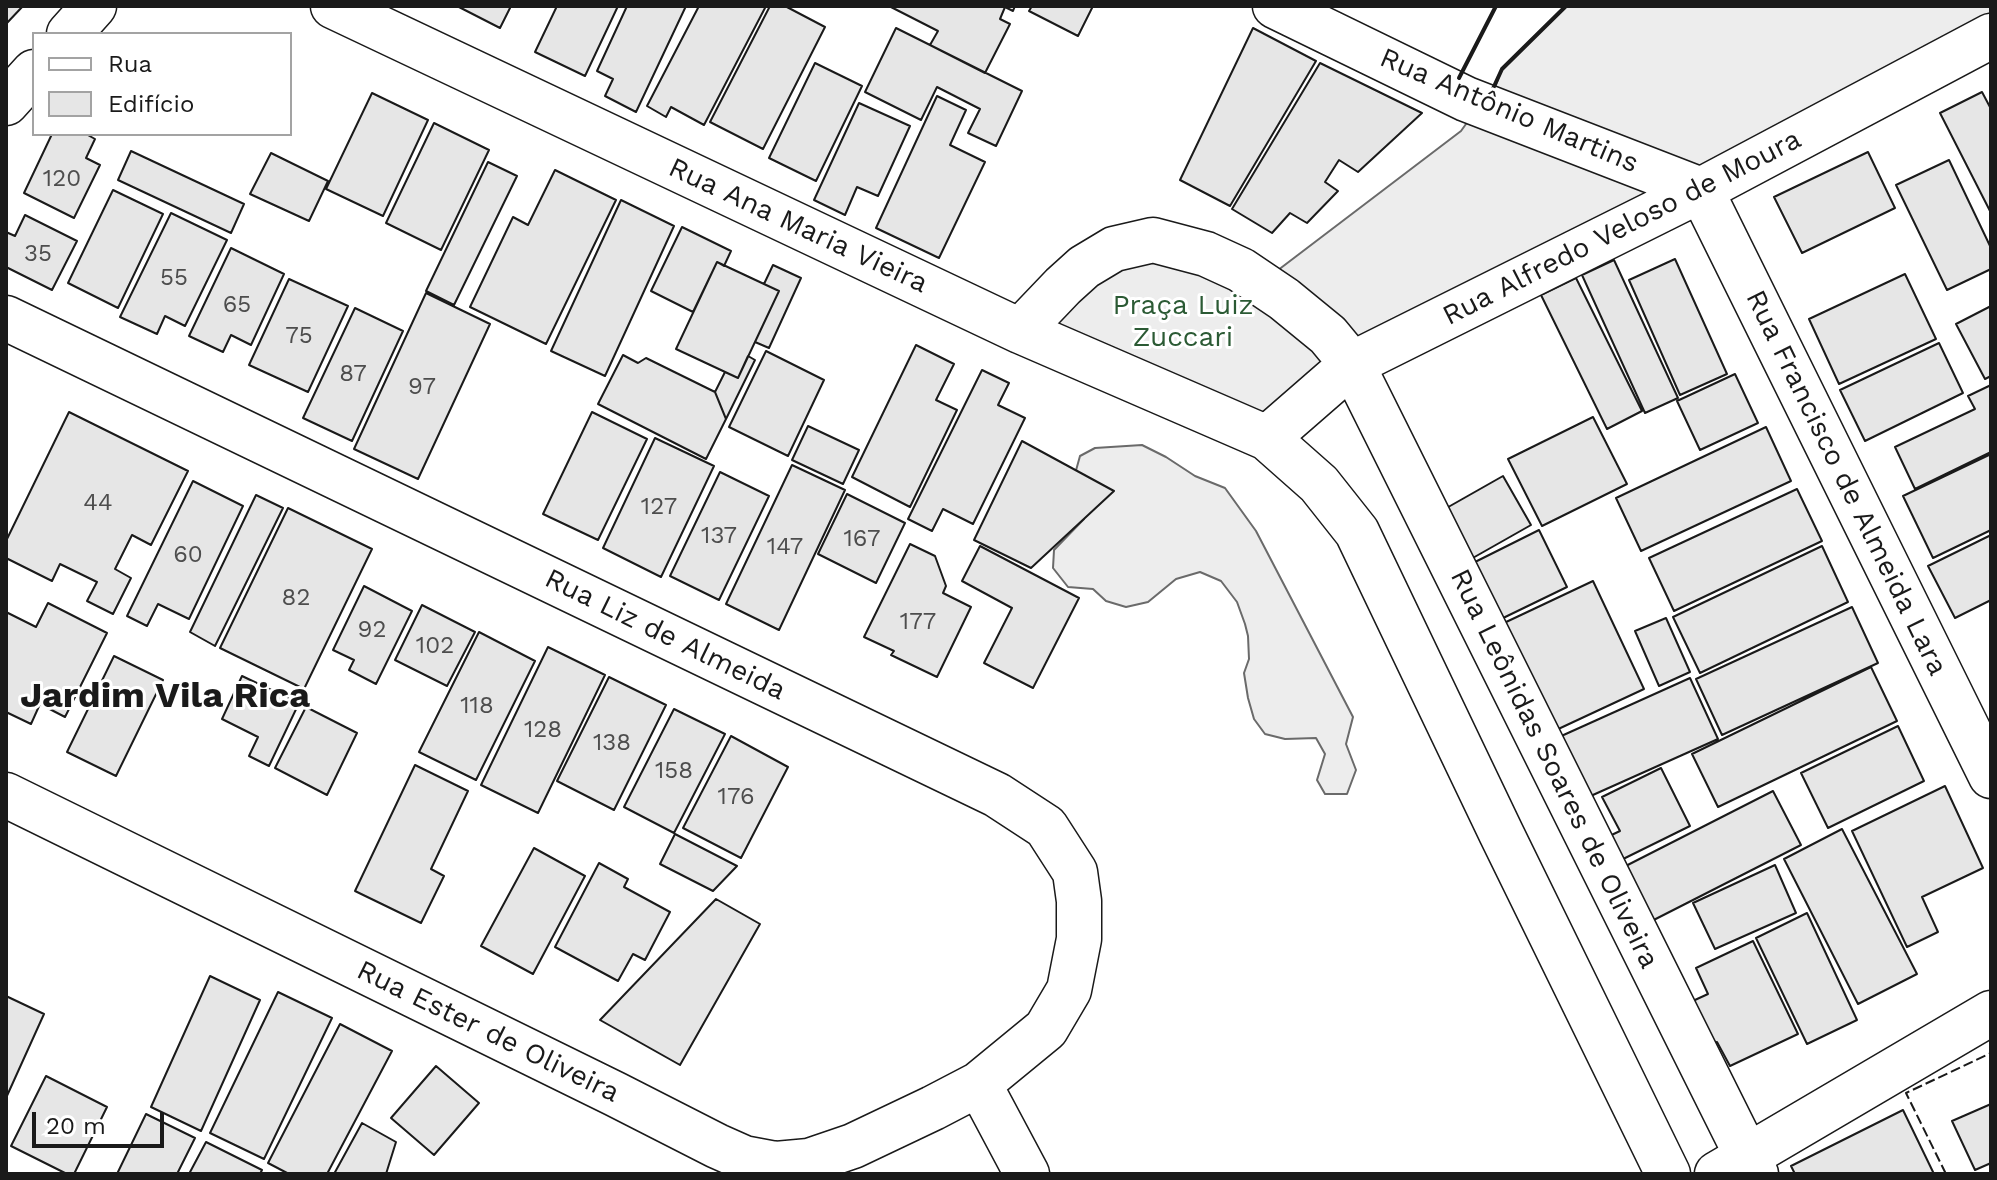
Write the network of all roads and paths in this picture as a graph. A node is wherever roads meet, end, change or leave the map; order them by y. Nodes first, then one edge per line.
1 (94, 6) edge
2 (333, 6) edge
3 (1275, 6) edge
4 (71, 32) edge
5 (1991, 36) edge
6 (32, 74) edge
7 (6, 103) edge
8 (1701, 190) junction
9 (6, 318) edge
10 (1020, 331) junction
11 (1352, 364) junction
12 (1267, 438) junction
13 (1991, 776) edge
14 (6, 795) edge
15 (1991, 1013) edge
16 (979, 1084) junction
17 (1740, 1168) edge
18 (1027, 1174) edge
19 (1668, 1174) edge

1 - 4 street
2 - 10 street, Rua Ana Maria Vieira
3 - 8 street, Rua Antônio Martins
5 - 8 street, Rua Alfredo Veloso de Moura
6 - 7 street
8 - 11 street, Rua Alfredo Veloso de Moura
8 - 13 street, Rua Francisco de Almeida Lara
9 - 16 street, Rua Liz de Almeida
10 - 11 street, Rua Leônidas Soares de Oliveira
10 - 12 street, Rua Ana Maria Vieira
11 - 12 street, Rua Alfredo Veloso de Moura
11 - 17 street, Rua Leônidas Soares de Oliveira
12 - 19 street
14 - 16 street, Rua Ester de Oliveira
15 - 17 street
16 - 18 street

